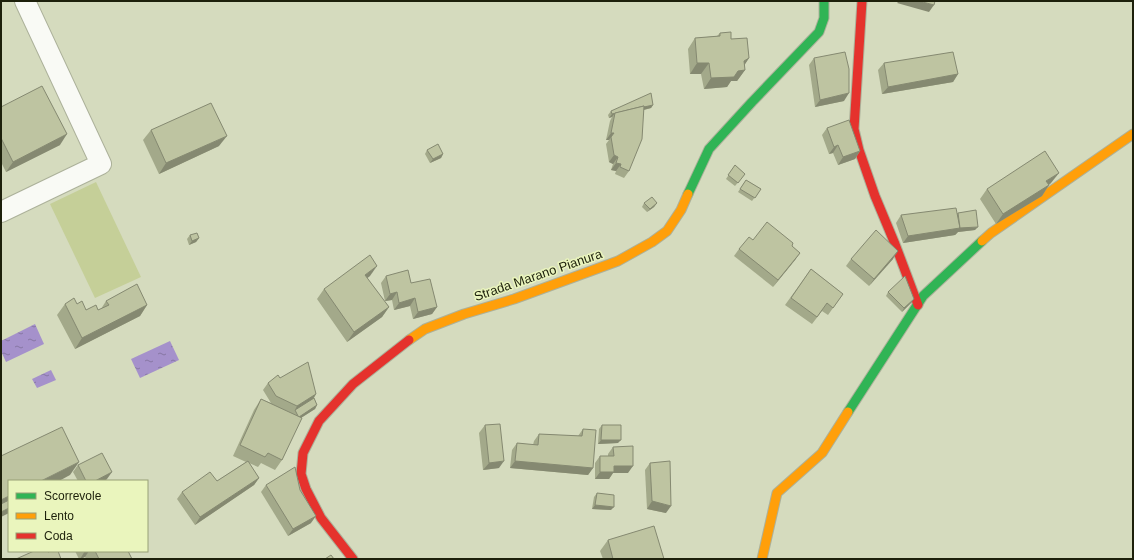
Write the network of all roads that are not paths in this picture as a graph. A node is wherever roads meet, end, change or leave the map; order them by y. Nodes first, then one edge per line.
1 (25, 1) edge
2 (824, 1) edge
3 (862, 1) edge
4 (1133, 134) edge
5 (1, 212) edge
6 (918, 305) junction
7 (353, 559) edge
8 (762, 559) edge

1 - 5 street
2 - 7 street, Strada Marano Pianura
3 - 6 street
4 - 6 street
6 - 8 street

